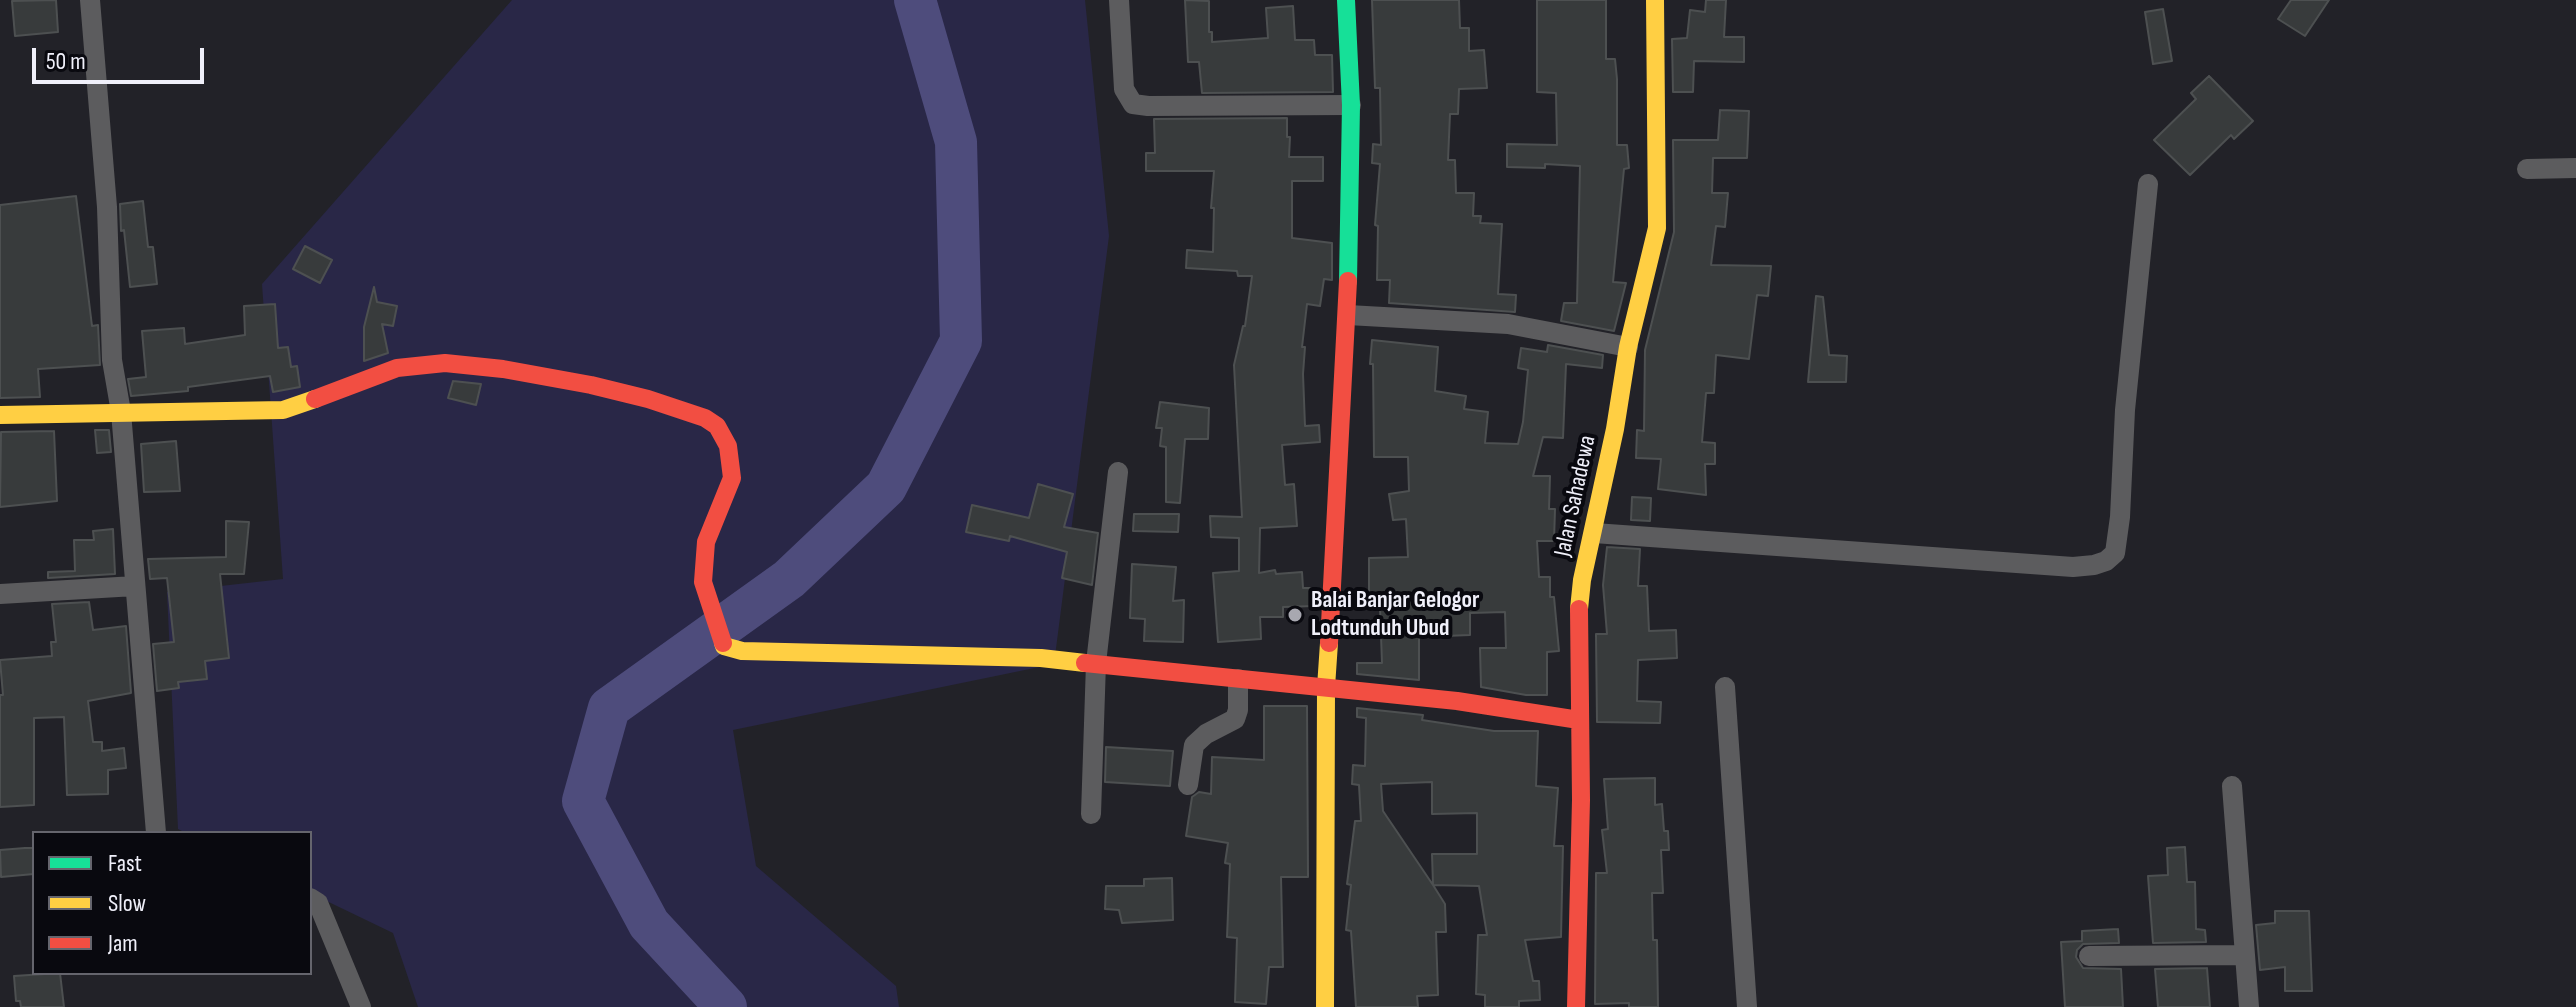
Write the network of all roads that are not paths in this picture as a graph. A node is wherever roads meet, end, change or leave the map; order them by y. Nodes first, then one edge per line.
1 (90, 0) edge
2 (1119, 0) edge
3 (1346, 0) edge
4 (1655, 0) edge
5 (1351, 105) junction
6 (2576, 168) edge
7 (2527, 169) dead end
8 (2148, 184) dead end
9 (1348, 315) junction
10 (1628, 347) junction
11 (121, 412) junction
12 (0, 415) edge
13 (1118, 472) dead end
14 (1594, 533) junction
15 (135, 586) junction
16 (0, 594) edge
17 (1096, 663) junction
18 (1238, 679) junction
19 (1326, 687) junction
20 (1725, 687) dead end
21 (1579, 720) junction
22 (1188, 785) dead end
23 (2232, 786) dead end
24 (1091, 814) dead end
25 (156, 831) edge
26 (312, 899) edge
27 (2243, 955) junction
28 (2089, 956) dead end
29 (361, 1007) edge
30 (1325, 1007) edge
31 (1576, 1007) edge
32 (1747, 1007) edge
33 (2249, 1007) edge

1 - 11 street
2 - 5 street
3 - 5 street
4 - 10 street, Jalan Sahadewa
5 - 9 street
6 - 7 street
8 - 14 street
9 - 10 street
9 - 19 street
10 - 14 street, Jalan Sahadewa
11 - 12 street
11 - 15 street
11 - 17 street
13 - 17 street
14 - 21 street, Jalan Sahadewa
15 - 16 street
15 - 25 street
17 - 18 street
17 - 24 street
18 - 19 street
18 - 22 street
19 - 21 street
19 - 30 street
20 - 32 street
21 - 31 street, Jalan Sahadewa
23 - 27 street
26 - 29 street
27 - 28 street
27 - 33 street

